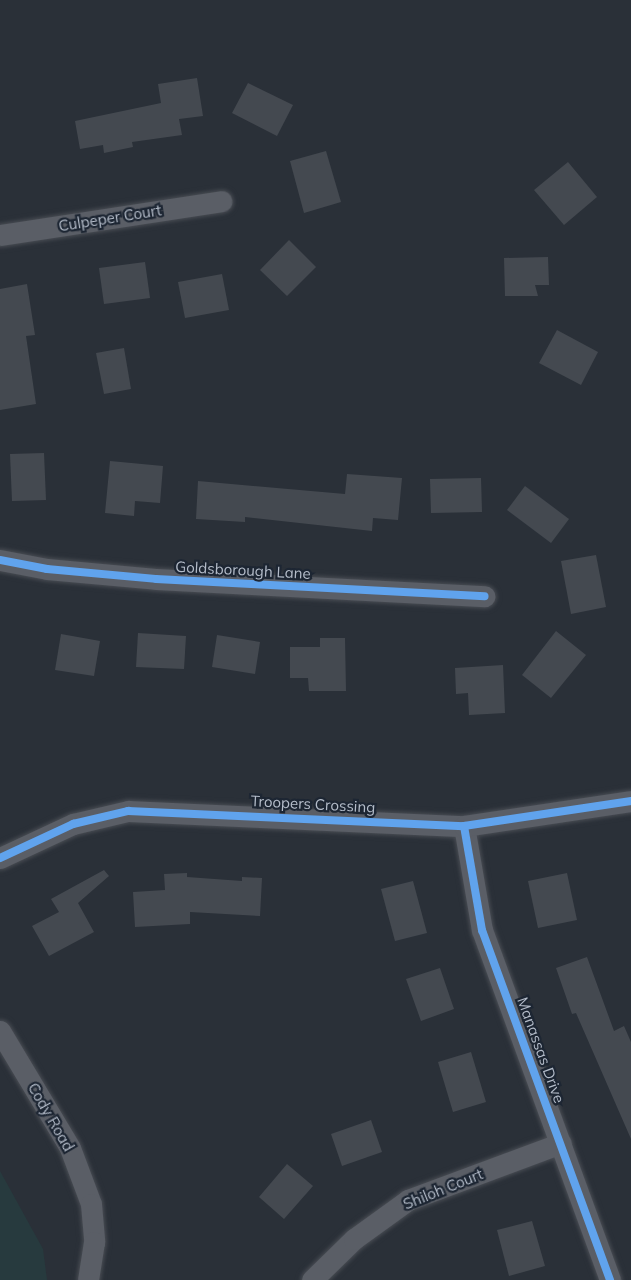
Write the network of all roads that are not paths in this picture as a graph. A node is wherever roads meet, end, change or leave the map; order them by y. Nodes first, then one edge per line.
1 (221, 201) dead end
2 (0, 235) edge
3 (0, 560) edge
4 (485, 596) dead end
5 (631, 801) edge
6 (464, 826) junction
7 (0, 858) edge
8 (0, 1031) edge
9 (561, 1143) junction
10 (88, 1280) edge
11 (312, 1280) edge
12 (610, 1280) edge

1 - 2 street, Culpeper Court
3 - 4 street, Goldsborough Lane
5 - 6 street, Troopers Crossing
6 - 7 street, Troopers Crossing
6 - 9 street, Manassas Drive
8 - 10 street, Cody Road
9 - 11 street, Shiloh Court
9 - 12 street, Manassas Drive

